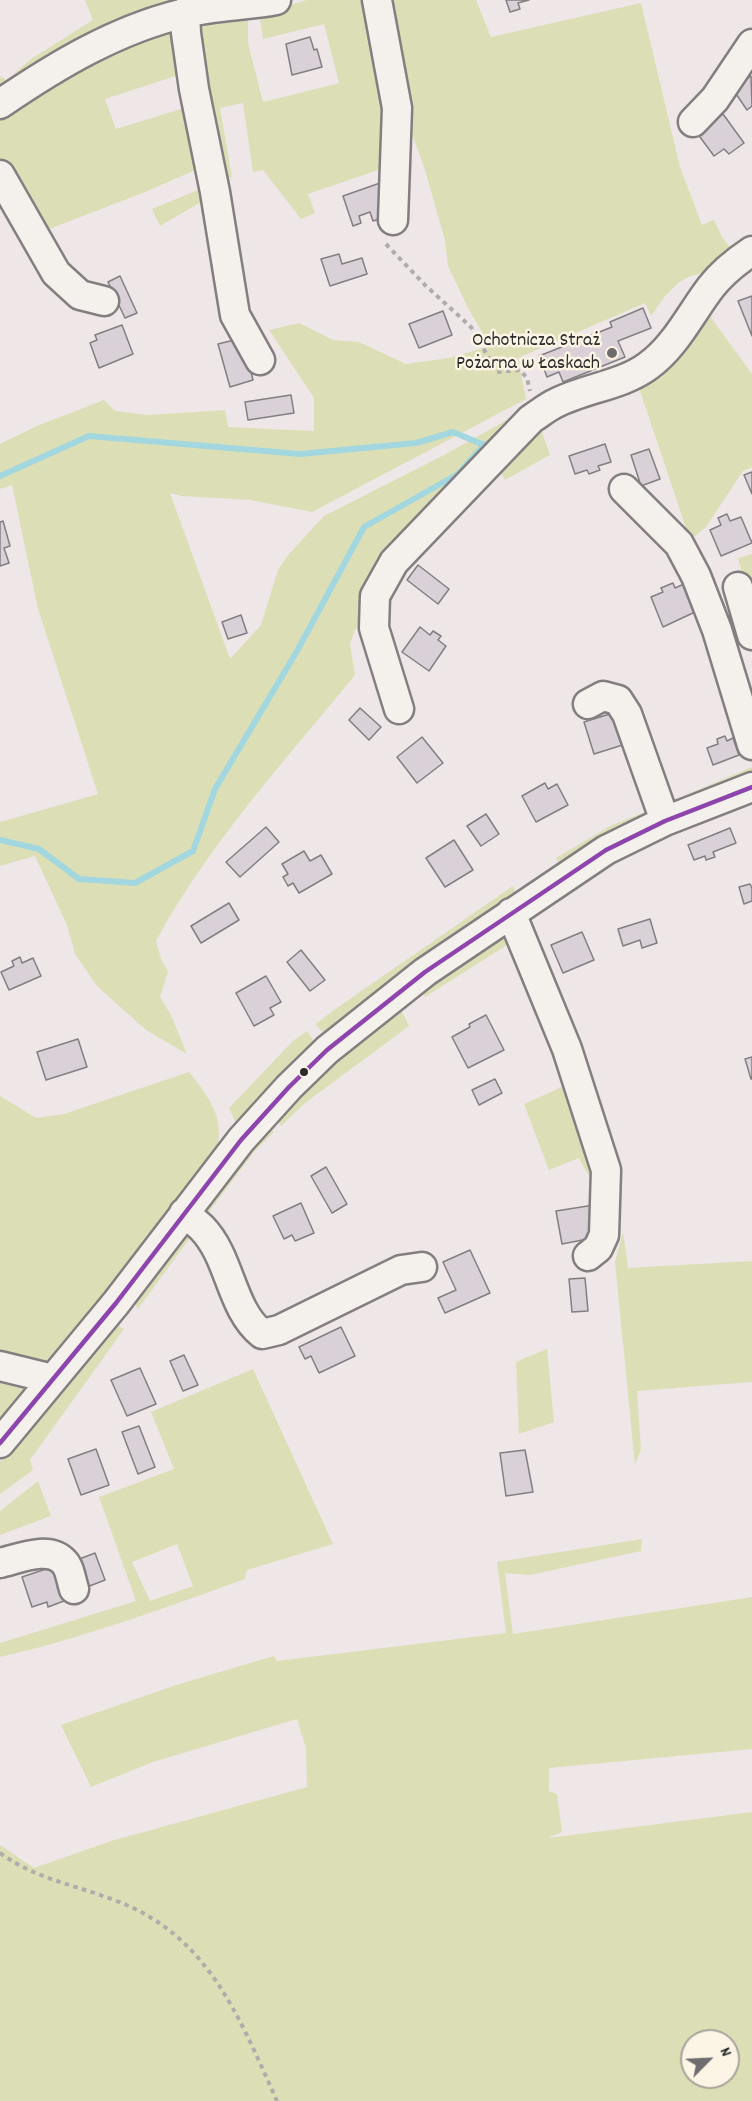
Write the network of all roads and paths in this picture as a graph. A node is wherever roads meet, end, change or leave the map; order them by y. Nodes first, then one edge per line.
1 (276, 0) edge
2 (377, 0) edge
3 (232, 2) edge
4 (185, 12) junction
5 (752, 44) edge
6 (0, 104) edge
7 (693, 122) dead end
8 (0, 175) edge
9 (389, 232) joint
10 (752, 251) edge
11 (104, 301) dead end
12 (260, 360) dead end
13 (544, 402) junction
14 (624, 489) dead end
15 (738, 587) dead end
16 (752, 635) edge
17 (588, 704) dead end
18 (399, 709) dead end
19 (752, 745) edge
20 (751, 791) edge
21 (665, 821) junction
22 (511, 913) junction
23 (184, 1213) junction
24 (588, 1256) dead end
25 (422, 1267) dead end
26 (0, 1366) edge
27 (53, 1379) junction
28 (0, 1443) edge
29 (0, 1563) edge
30 (74, 1589) dead end
31 (0, 1853) edge
32 (277, 2101) edge

1 - 3 street
2 - 9 street
3 - 4 street
4 - 6 street
4 - 12 street
5 - 7 street
8 - 11 street
9 - 13 path
10 - 13 street
13 - 18 street
14 - 19 street
15 - 16 street
17 - 21 street
20 - 21 street
21 - 22 street
22 - 23 street
22 - 24 street
23 - 25 street
23 - 27 street
26 - 27 street
27 - 28 street
29 - 30 street
31 - 32 path

